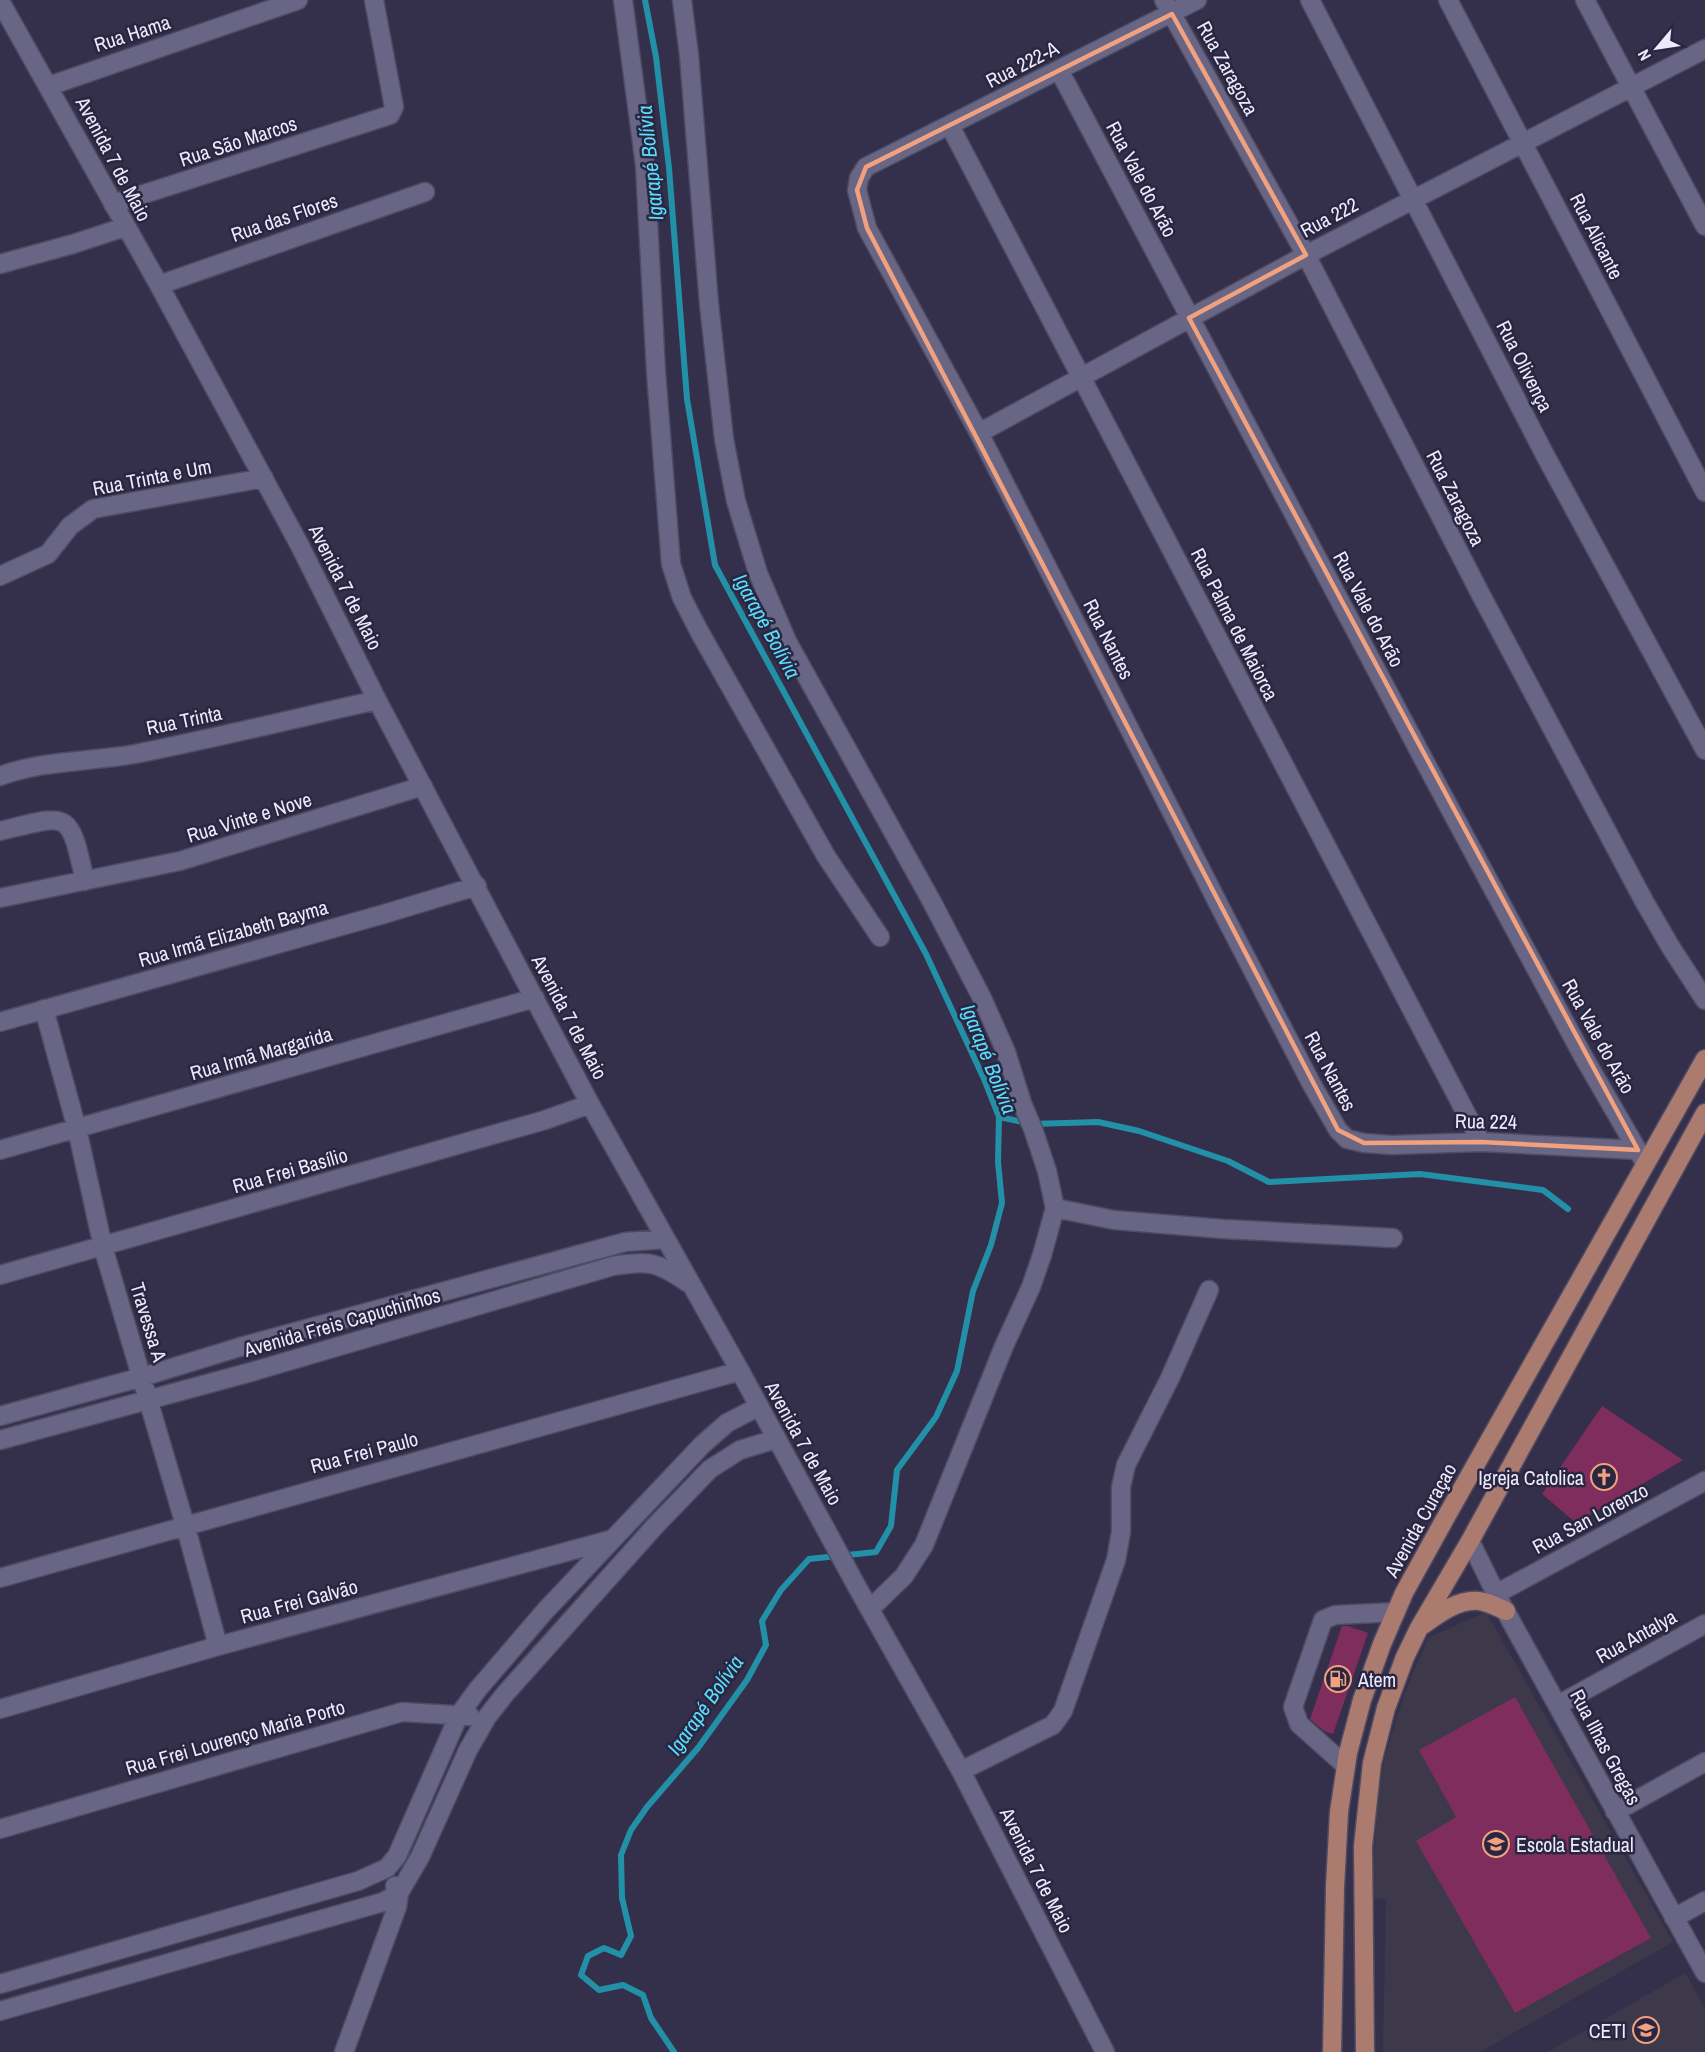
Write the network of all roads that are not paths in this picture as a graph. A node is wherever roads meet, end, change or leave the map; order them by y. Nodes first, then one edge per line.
1 (298, 0) edge
2 (374, 0) edge
3 (623, 0) edge
4 (682, 0) edge
5 (1197, 0) edge
6 (1310, 0) edge
7 (1448, 0) edge
8 (1585, 0) edge
9 (0, 1) edge
10 (1168, 7) edge
11 (1705, 49) edge
12 (1059, 70) junction
13 (49, 86) junction
14 (1631, 87) junction
15 (951, 126) junction
16 (1524, 143) junction
17 (866, 167) joint
18 (425, 192) dead end
19 (1413, 199) junction
20 (113, 204) junction
21 (1705, 226) edge
22 (125, 227) junction
23 (1306, 255) junction
24 (0, 264) edge
25 (159, 285) junction
26 (1189, 318) junction
27 (1081, 378) junction
28 (979, 433) junction
29 (264, 478) junction
30 (1705, 492) edge
31 (0, 576) edge
32 (377, 700) junction
33 (1705, 750) edge
34 (0, 776) edge
35 (423, 786) junction
36 (0, 831) edge
37 (85, 881) junction
38 (477, 886) junction
39 (0, 898) edge
40 (880, 937) dead end
41 (535, 998) junction
42 (1705, 1000) edge
43 (44, 1009) junction
44 (0, 1022) edge
45 (1705, 1059) edge
46 (590, 1104) junction
47 (1705, 1113) edge
48 (77, 1129) junction
49 (1338, 1130) joint
50 (1481, 1142) junction
51 (0, 1150) edge
52 (1642, 1157) junction
53 (1054, 1208) junction
54 (1393, 1238) dead end
55 (666, 1239) junction
56 (103, 1247) junction
57 (0, 1275) edge
58 (693, 1286) junction
59 (1209, 1290) dead end
60 (1547, 1340) junction
61 (1570, 1361) junction
62 (740, 1371) junction
63 (142, 1377) junction
64 (148, 1399) junction
65 (758, 1407) junction
66 (0, 1416) edge
67 (776, 1439) junction
68 (0, 1440) edge
69 (1705, 1481) edge
70 (186, 1528) junction
71 (610, 1540) junction
72 (1470, 1541) junction
73 (0, 1578) edge
74 (1496, 1594) junction
75 (870, 1609) junction
76 (1506, 1611) junction
77 (1396, 1612) junction
78 (1705, 1624) edge
79 (1419, 1628) junction
80 (218, 1646) junction
81 (1558, 1705) junction
82 (0, 1708) edge
83 (459, 1715) junction
84 (487, 1717) junction
85 (1705, 1762) edge
86 (1346, 1766) junction
87 (962, 1771) junction
88 (1615, 1812) junction
89 (0, 1829) edge
90 (387, 1868) junction
91 (399, 1893) junction
92 (1705, 1901) edge
93 (1674, 1918) junction
94 (1705, 1973) edge
95 (0, 1984) edge
96 (0, 2011) edge
97 (344, 2052) edge
98 (1106, 2052) edge
99 (1332, 2052) edge
100 (1365, 2052) edge

1 - 13 street, Rua Hama
2 - 20 street, Rua São Marcos
3 - 40 street
4 - 53 street
5 - 10 street, Rua 222-A
6 - 19 street, Rua Olivença
7 - 16 street, Rua Alicante
8 - 14 street
9 - 13 street, Avenida 7 de Maio
10 - 12 street, Rua 222-A
10 - 23 street, Rua Zaragoza
11 - 14 street, Rua 222
12 - 15 street, Rua 222-A
12 - 26 street, Rua Vale do Arão
13 - 20 street, Avenida 7 de Maio
14 - 16 street, Rua 222
14 - 21 street
15 - 17 street, Rua 222-A
15 - 27 street, Rua Palma de Maiorca
16 - 19 street, Rua 222
16 - 30 street, Rua Alicante
17 - 28 street, Rua Nantes
18 - 25 street, Rua das Flores
19 - 23 street, Rua 222
19 - 33 street, Rua Olivença
20 - 22 street, Avenida 7 de Maio
22 - 24 street
22 - 25 street, Avenida 7 de Maio
23 - 26 street, Rua 222
23 - 42 street, Rua Zaragoza
25 - 29 street, Avenida 7 de Maio
26 - 27 street, Rua 222
26 - 52 street, Rua Vale do Arão
27 - 28 street, Rua 222
27 - 50 street, Rua Palma de Maiorca
28 - 49 street, Rua Nantes
29 - 31 street, Rua Trinta e Um
29 - 32 street, Avenida 7 de Maio
32 - 34 street, Rua Trinta
32 - 35 street, Avenida 7 de Maio
35 - 37 street, Rua Vinte e Nove
35 - 38 street, Avenida 7 de Maio
36 - 37 street
37 - 39 street, Rua Vinte e Nove
38 - 41 street, Avenida 7 de Maio
38 - 43 street, Rua Irmã Elizabeth Bayma
41 - 46 street, Avenida 7 de Maio
41 - 48 street, Rua Irmã Margarida
43 - 44 street, Rua Irmã Elizabeth Bayma
43 - 48 street, Travessa A
45 - 52 main road, Avenida Curaçao
46 - 55 street, Avenida 7 de Maio
46 - 56 street, Rua Frei Basílio
47 - 61 main road
48 - 51 street, Rua Irmã Margarida
48 - 56 street, Travessa A
49 - 50 street, Rua 224
50 - 52 street, Rua 224
52 - 60 main road, Avenida Curaçao
53 - 54 street
53 - 75 street
55 - 58 street, Avenida 7 de Maio
55 - 63 street, Avenida Freis Capuchinhos
56 - 57 street, Rua Frei Basílio
56 - 63 street, Travessa A
58 - 62 street, Avenida 7 de Maio
58 - 64 street, Avenida Freis Capuchinhos
59 - 87 street
60 - 61 main road
60 - 77 main road, Avenida Curaçao
61 - 72 main road
62 - 65 street, Avenida 7 de Maio
62 - 70 street, Rua Frei Paulo
63 - 64 street, Travessa A
63 - 66 street, Avenida Freis Capuchinhos
64 - 68 street, Avenida Freis Capuchinhos
64 - 70 street, Travessa A
65 - 67 street, Avenida 7 de Maio
65 - 71 street
67 - 75 street, Avenida 7 de Maio
67 - 84 street
69 - 74 street, Rua San Lorenzo
70 - 73 street, Rua Frei Paulo
70 - 80 street, Travessa A
71 - 80 street, Rua Frei Galvão
71 - 83 street
72 - 74 street, Rua Ilhas Gregas
72 - 79 main road
74 - 76 street, Rua Ilhas Gregas
75 - 87 street, Avenida 7 de Maio
76 - 79 main road
76 - 81 street, Rua Ilhas Gregas
77 - 86 main road, Avenida Curaçao
77 - 86 street
78 - 81 street, Rua Antalya
79 - 100 main road
80 - 82 street, Rua Frei Galvão
81 - 88 street, Rua Ilhas Gregas
83 - 84 street, Rua Frei Lourenço Maria Porto
83 - 89 street, Rua Frei Lourenço Maria Porto
83 - 90 street
84 - 91 street
85 - 88 street
86 - 99 main road, Avenida Curaçao
87 - 98 street, Avenida 7 de Maio
88 - 93 street, Rua Ilhas Gregas
90 - 91 street
90 - 95 street
91 - 96 street
91 - 97 street
92 - 93 street
93 - 94 street, Rua Ilhas Gregas

